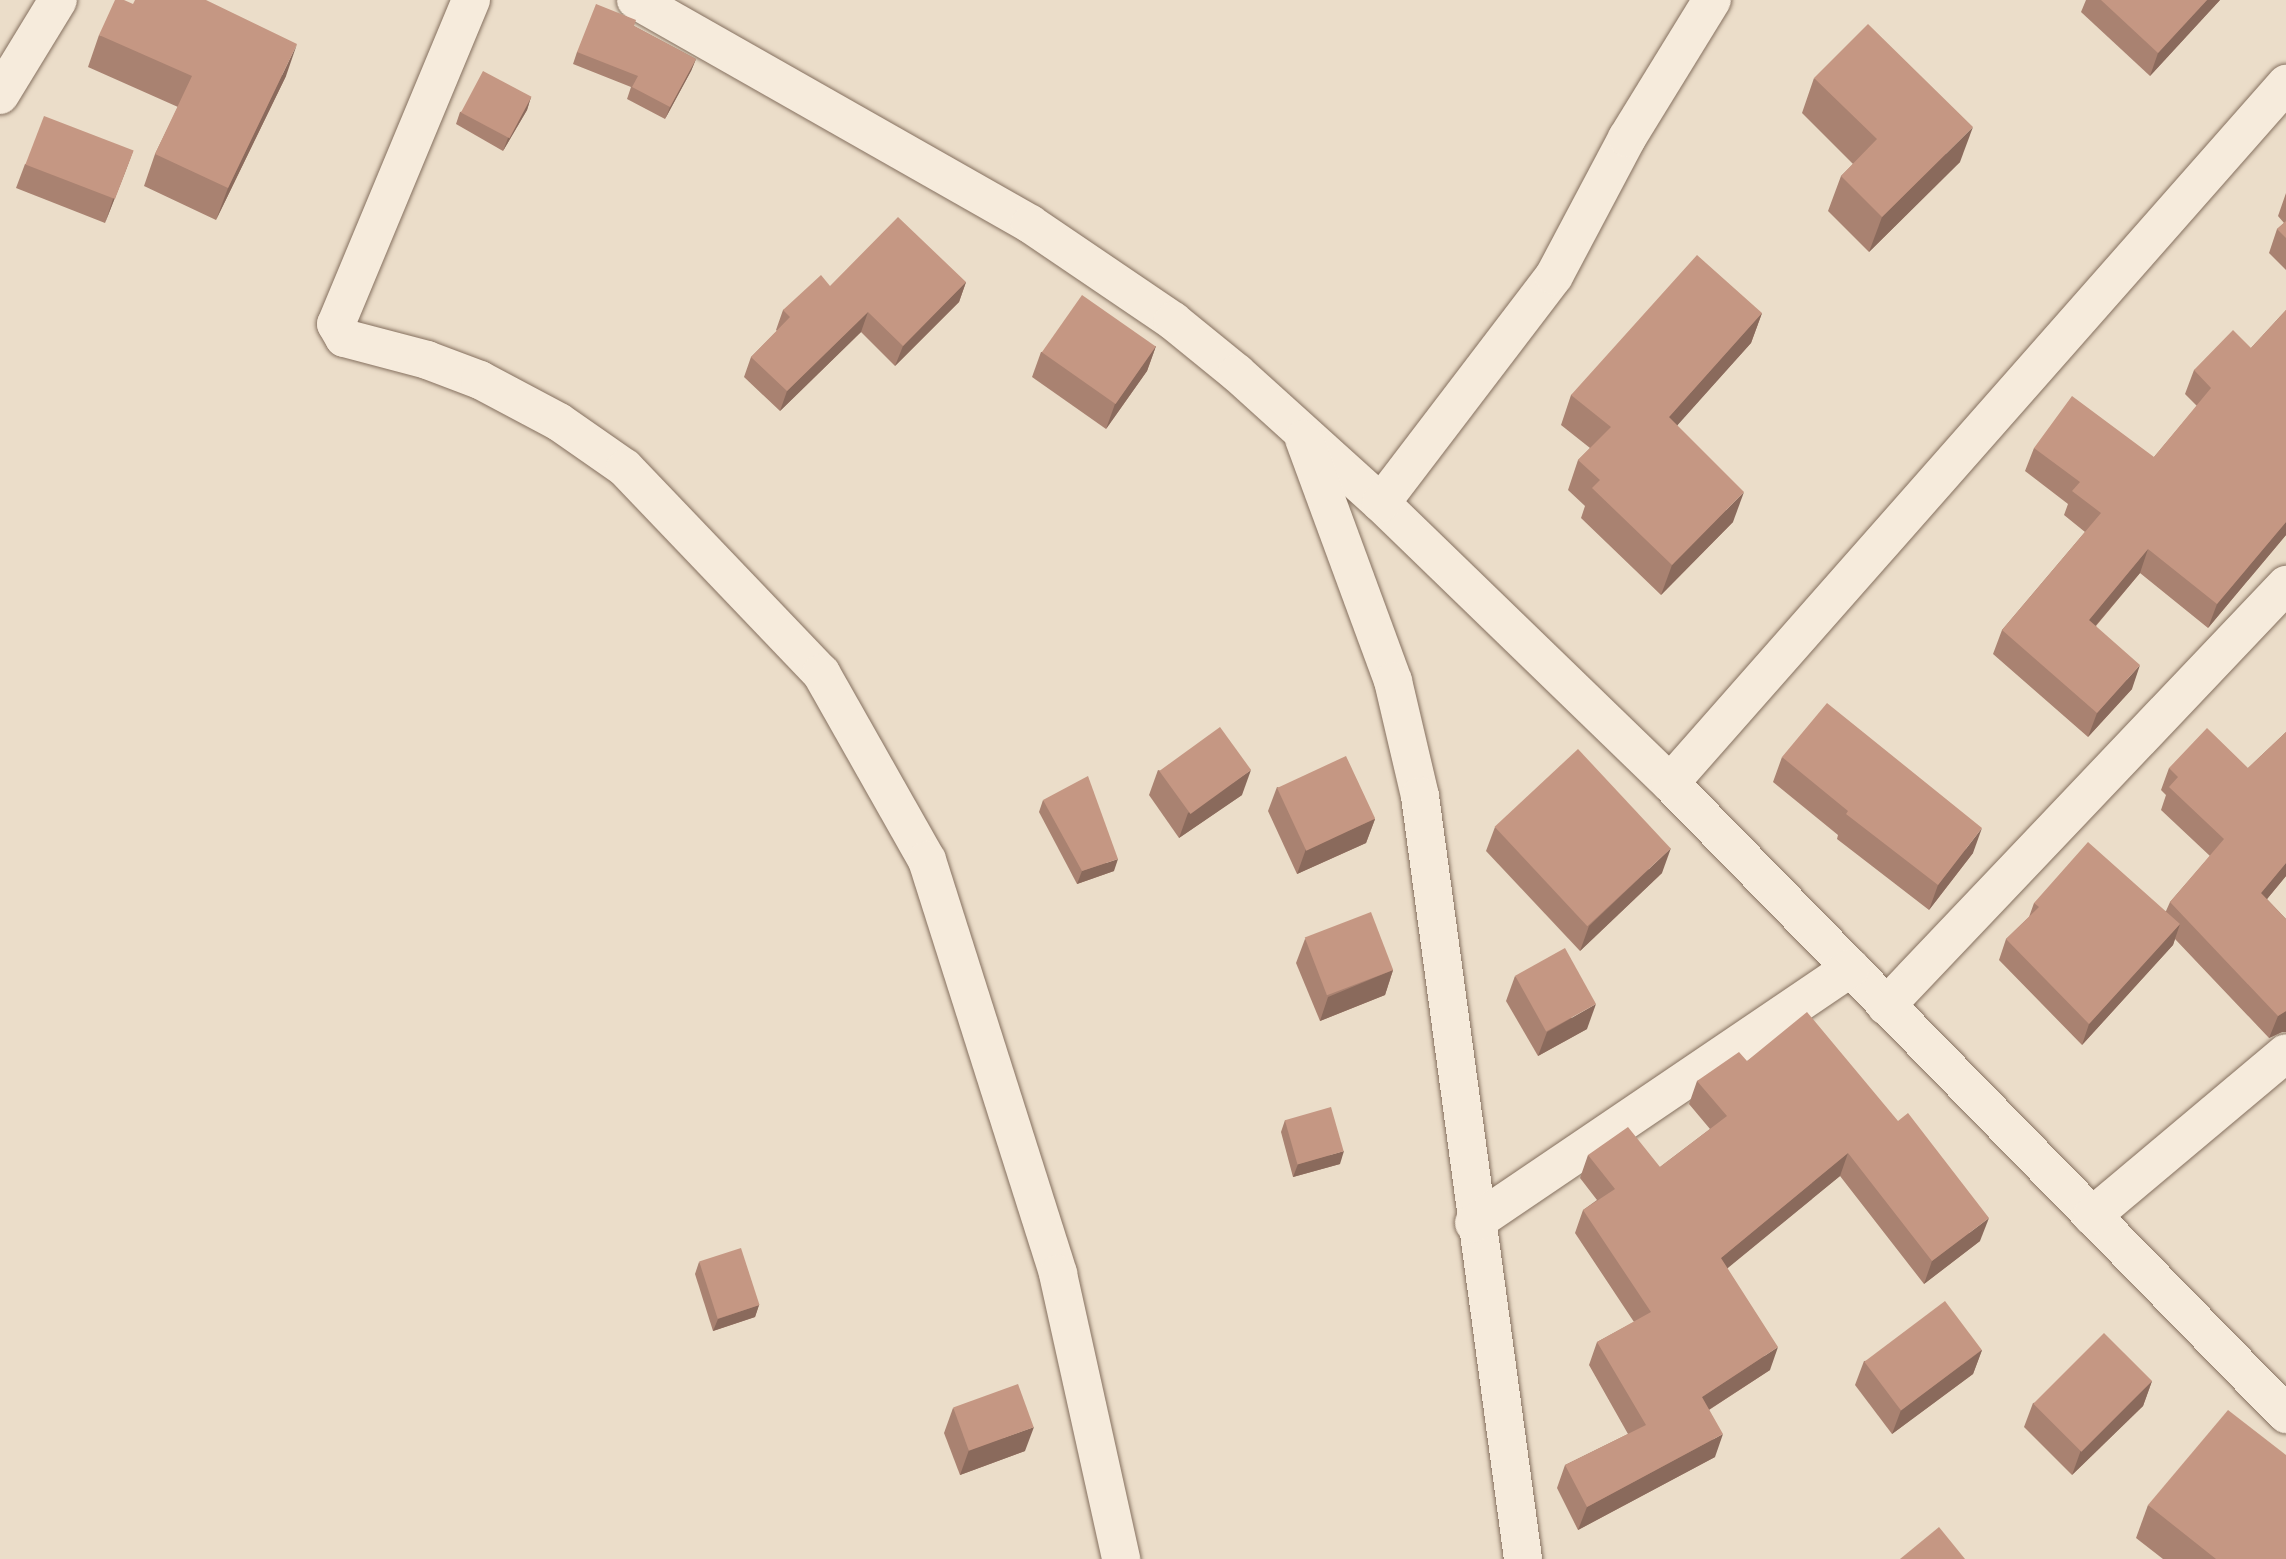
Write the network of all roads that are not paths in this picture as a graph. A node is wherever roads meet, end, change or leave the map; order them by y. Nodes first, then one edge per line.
1 (58, 0) edge
2 (471, 0) edge
3 (636, 0) edge
4 (1712, 0) edge
5 (2286, 84) edge
6 (0, 95) edge
7 (1303, 435) junction
8 (1381, 503) junction
9 (2286, 585) edge
10 (1670, 783) junction
11 (1851, 968) junction
12 (1886, 1006) junction
13 (2286, 1053) edge
14 (2092, 1216) junction
15 (1474, 1223) junction
16 (2286, 1414) edge
17 (1121, 1559) edge
18 (1523, 1559) edge

1 - 6 street
2 - 17 street
3 - 7 street
4 - 8 street
5 - 10 street
7 - 8 street
7 - 15 street
8 - 10 street
9 - 12 street
10 - 11 street
11 - 12 street
11 - 15 street
12 - 14 street
13 - 14 street
14 - 16 street
15 - 18 street

